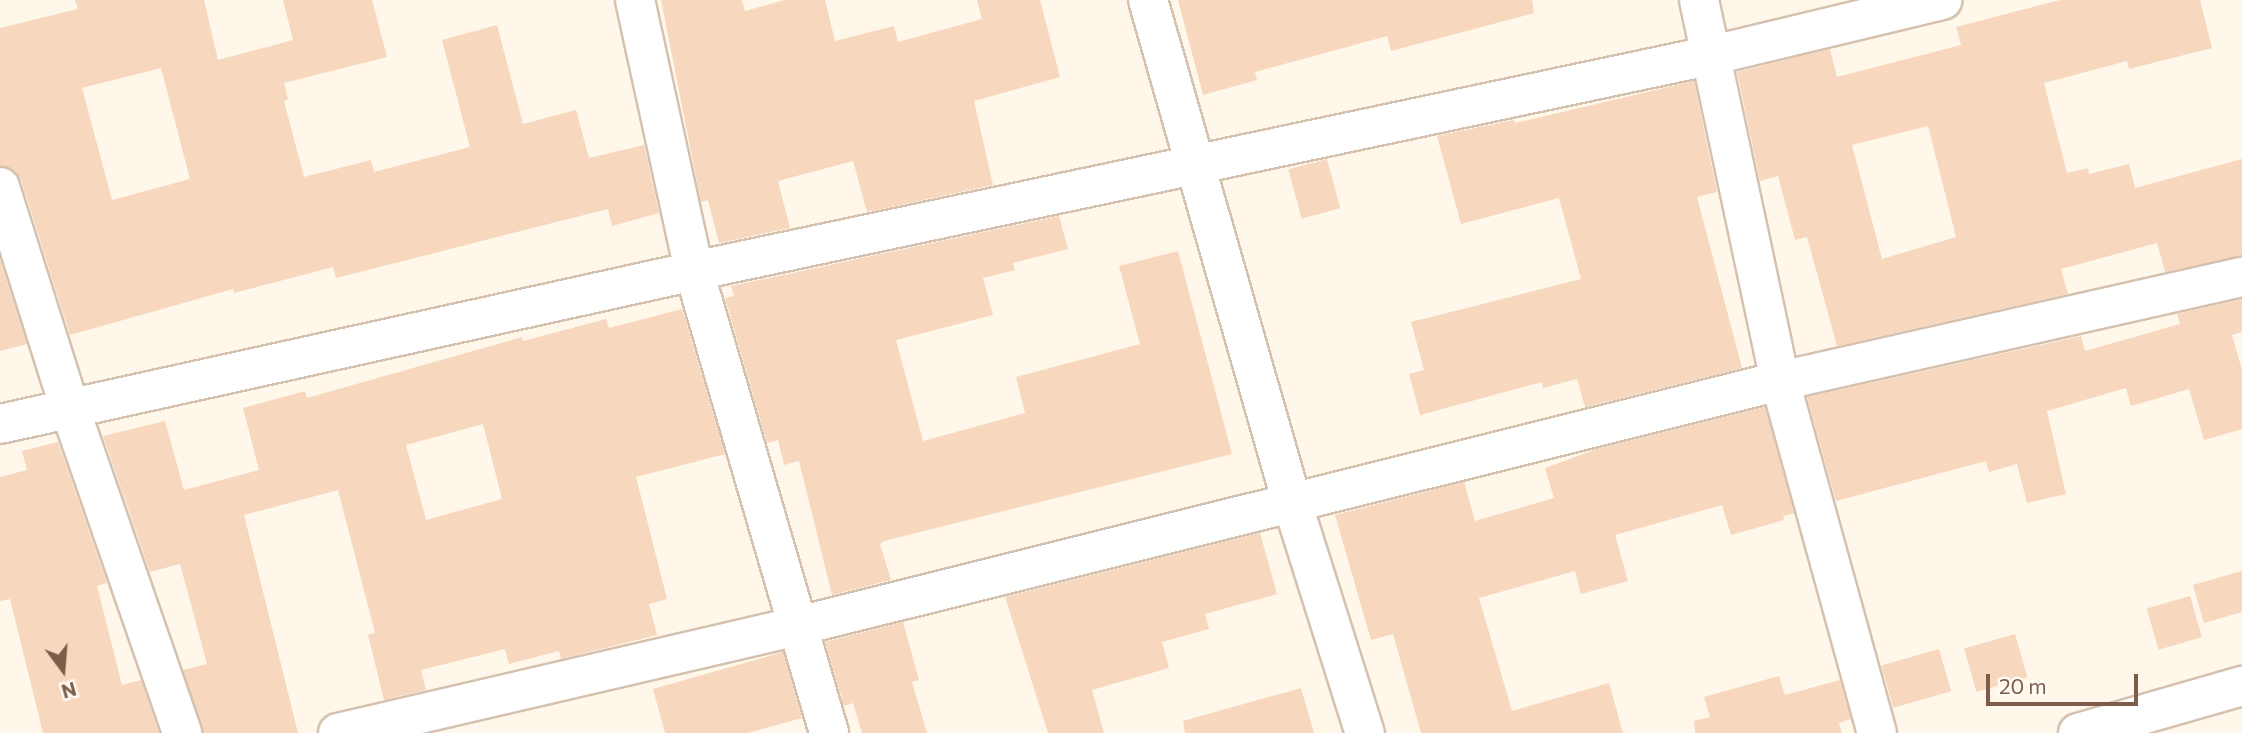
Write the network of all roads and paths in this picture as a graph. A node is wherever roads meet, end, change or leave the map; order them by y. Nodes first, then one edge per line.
1 (635, 0) edge
2 (1147, 0) edge
3 (1699, 0) edge
4 (1942, 0) edge
5 (1713, 55) junction
6 (1193, 165) junction
7 (0, 187) edge
8 (694, 271) junction
9 (2242, 277) edge
10 (1780, 381) junction
11 (70, 409) junction
12 (0, 424) edge
13 (1291, 499) junction
14 (798, 626) junction
15 (2242, 686) edge
16 (183, 733) edge
17 (338, 733) edge
18 (829, 733) edge
19 (1365, 733) edge
20 (1877, 733) edge
21 (2078, 733) edge

1 - 8 street
2 - 6 street
3 - 5 street
4 - 5 street
5 - 6 street
5 - 10 street
6 - 8 street
6 - 13 street
7 - 11 street
8 - 11 street
8 - 14 street
9 - 10 street
10 - 13 street
10 - 20 street
11 - 12 street
11 - 16 street
13 - 14 street
13 - 19 street
14 - 17 street
14 - 18 street
15 - 21 street

